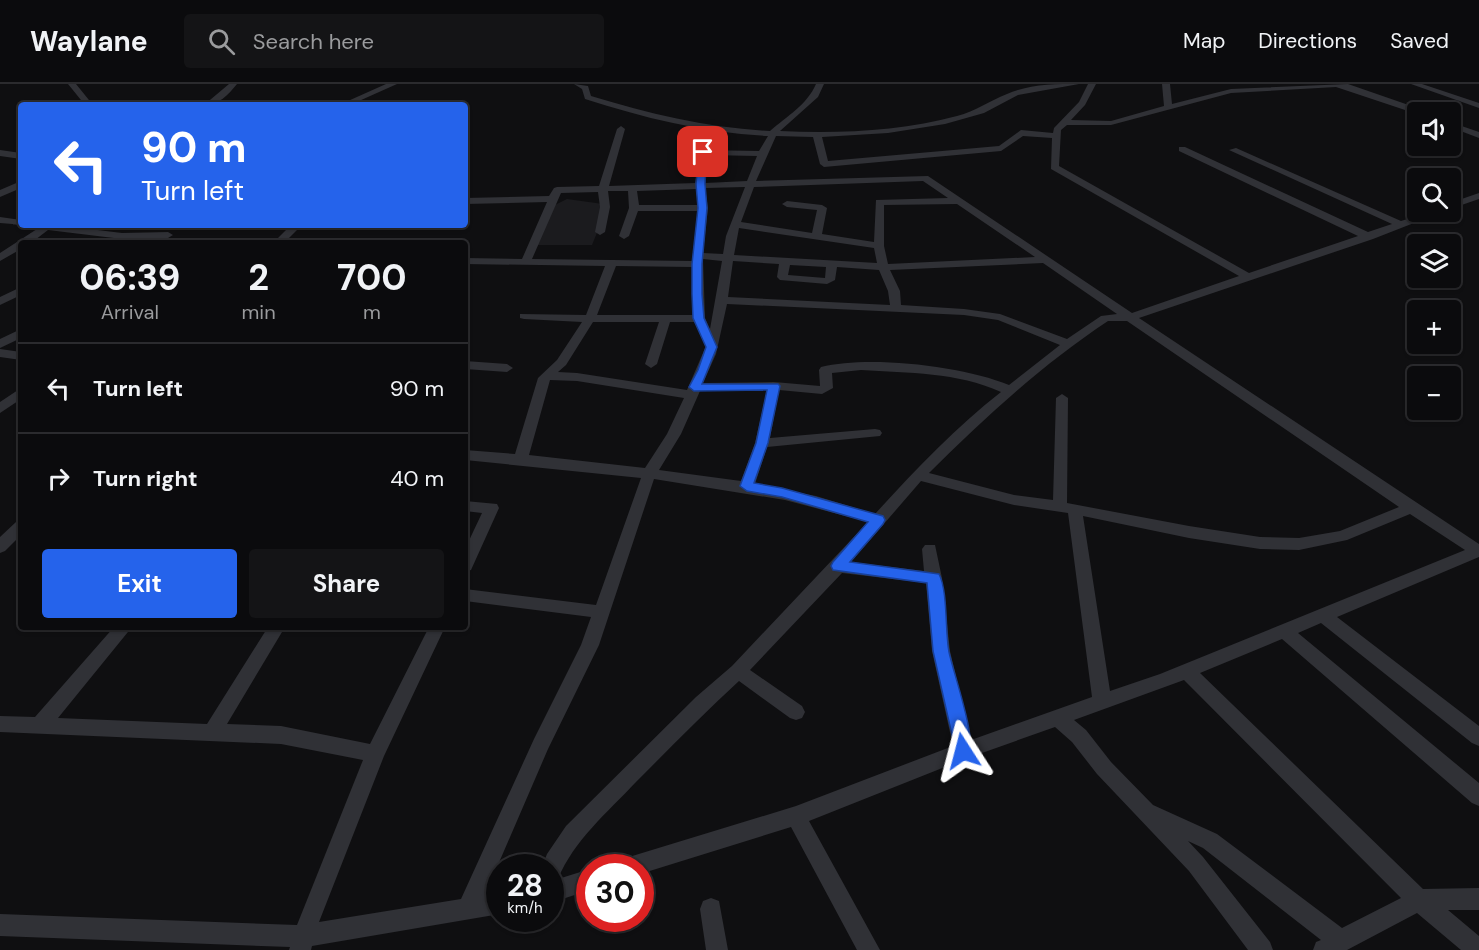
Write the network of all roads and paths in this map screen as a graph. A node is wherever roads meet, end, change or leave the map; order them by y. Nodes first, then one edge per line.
1 (72, 84) edge
2 (234, 84) edge
3 (393, 84) edge
4 (579, 84) edge
5 (820, 84) edge
6 (1075, 84) edge
7 (1092, 84) edge
8 (1166, 84) edge
9 (1222, 84) edge
10 (1339, 84) edge
11 (1414, 84) edge
12 (1231, 91) junction
13 (87, 102) edge
14 (212, 102) edge
15 (350, 102) edge
16 (1398, 104) junction
17 (1479, 106) edge
18 (1407, 107) edge
19 (1168, 108) junction
20 (1064, 122) junction
21 (1461, 128) edge
22 (621, 129) dead end
23 (774, 132) junction
24 (817, 135) junction
25 (1479, 135) edge
26 (1057, 136) junction
27 (1182, 149) dead end
28 (1233, 150) dead end
29 (762, 154) junction
30 (3, 155) edge
31 (18, 156) edge
32 (751, 183) junction
33 (700, 184) junction
34 (18, 185) edge
35 (632, 188) junction
36 (603, 189) junction
37 (0, 194) edge
38 (1479, 195) edge
39 (554, 198) junction
40 (468, 201) edge
41 (960, 201) junction
42 (1461, 202) edge
43 (787, 204) dead end
44 (634, 208) junction
45 (703, 208) junction
46 (0, 220) edge
47 (1410, 222) edge
48 (18, 223) edge
49 (736, 224) junction
50 (1402, 225) junction
51 (44, 228) edge
52 (53, 228) edge
53 (115, 228) edge
54 (294, 228) edge
55 (600, 232) dead end
56 (104, 234) junction
57 (168, 234) edge
58 (150, 235) junction
59 (624, 236) dead end
60 (1369, 237) junction
61 (816, 238) junction
62 (27, 240) edge
63 (95, 240) edge
64 (144, 240) edge
65 (281, 240) edge
66 (879, 246) junction
67 (18, 247) edge
68 (727, 257) junction
69 (0, 258) edge
70 (698, 260) junction
71 (785, 260) junction
72 (468, 261) edge
73 (526, 261) junction
74 (1048, 261) junction
75 (612, 262) junction
76 (832, 264) junction
77 (883, 267) junction
78 (1246, 276) junction
79 (18, 292) edge
80 (722, 300) junction
81 (0, 302) edge
82 (896, 309) junction
83 (524, 316) dead end
84 (666, 317) junction
85 (1131, 317) junction
86 (699, 318) junction
87 (590, 319) junction
88 (18, 335) edge
89 (0, 344) edge
90 (1069, 344) junction
91 (712, 347) junction
92 (0, 353) edge
93 (18, 356) edge
94 (651, 364) dead end
95 (468, 365) edge
96 (507, 368) dead end
97 (549, 376) junction
98 (774, 386) junction
99 (693, 391) junction
100 (1011, 391) junction
101 (18, 394) edge
102 (1062, 398) dead end
103 (0, 409) edge
104 (874, 433) dead end
105 (762, 443) junction
106 (468, 455) edge
107 (521, 459) junction
108 (649, 474) junction
109 (918, 475) junction
110 (747, 486) junction
111 (468, 506) edge
112 (1067, 508) junction
113 (1411, 508) junction
114 (878, 520) junction
115 (18, 529) edge
116 (0, 546) edge
117 (930, 549) dead end
118 (1478, 551) edge
119 (468, 560) edge
120 (838, 566) junction
121 (934, 578) junction
122 (468, 595) edge
123 (602, 612) junction
124 (1323, 615) junction
125 (121, 630) edge
126 (275, 630) edge
127 (436, 630) edge
128 (1283, 630) junction
129 (738, 671) junction
130 (1186, 671) junction
131 (1102, 702) junction
132 (795, 712) dead end
133 (1059, 719) junction
134 (0, 724) edge
135 (40, 725) junction
136 (213, 731) junction
137 (1479, 737) edge
138 (963, 751) junction
139 (375, 754) junction
140 (1479, 796) edge
141 (1146, 810) junction
142 (796, 816) junction
143 (559, 854) edge
144 (654, 859) edge
145 (1479, 899) edge
146 (1419, 900) junction
147 (486, 906) edge
148 (711, 909) dead end
149 (467, 910) junction
150 (0, 924) edge
151 (301, 943) edge
152 (1332, 946) edge
153 (1479, 948) edge
154 (717, 950) edge
155 (869, 950) edge
156 (1262, 950) edge

1 - 13 street
2 - 14 street
3 - 15 street
4 - 23 street
5 - 23 street
6 - 24 street
7 - 20 street
8 - 19 street
9 - 12 street
10 - 12 street
10 - 16 street
11 - 16 street
11 - 17 street
12 - 19 street
16 - 18 street
19 - 20 street
20 - 26 street
21 - 25 street
22 - 36 street
23 - 24 street
23 - 29 street
24 - 26 street
26 - 78 street
27 - 60 street
28 - 50 street
29 - 32 street
29 - 33 street
30 - 31 street
32 - 33 street
32 - 41 street
32 - 49 street
33 - 35 street
33 - 45 street
34 - 37 street
35 - 36 street
35 - 44 street
36 - 39 street
36 - 55 street
38 - 42 street
39 - 40 street
39 - 73 street
41 - 66 street
41 - 74 street
43 - 61 street
44 - 45 street
44 - 59 street
45 - 70 street
46 - 48 street
47 - 50 street
49 - 61 street
49 - 68 street
50 - 60 street
51 - 62 street
52 - 56 street
53 - 56 street
54 - 65 street
56 - 58 street
56 - 63 street
57 - 58 street
58 - 64 street
60 - 78 street
61 - 66 street
66 - 77 street
67 - 69 street
68 - 70 street
68 - 71 street
68 - 80 street
70 - 75 street
70 - 86 street
71 - 76 street
71 - 76 street
72 - 73 street
73 - 75 street
74 - 77 street
74 - 85 street
75 - 87 street
76 - 77 street
77 - 82 street
78 - 85 street
79 - 81 street
80 - 82 street
80 - 91 street
82 - 90 street
83 - 87 street
84 - 86 street
84 - 87 street
84 - 94 street
85 - 90 street
85 - 113 street
86 - 91 street
87 - 97 street
88 - 89 street
90 - 100 street
91 - 99 street
92 - 93 street
95 - 96 street
97 - 99 street
97 - 107 street
98 - 99 street
98 - 100 street
98 - 105 street
99 - 108 street
100 - 109 street
101 - 103 street
102 - 112 street
104 - 105 street
105 - 110 street
106 - 107 street
107 - 108 street
108 - 110 street
108 - 123 street
109 - 112 street
109 - 114 street
110 - 114 street
111 - 119 street
112 - 113 street
112 - 131 street
113 - 118 street
114 - 120 street
115 - 116 street
117 - 121 street
118 - 124 street
120 - 121 street
120 - 129 street
121 - 138 street
122 - 123 street
123 - 149 street
124 - 128 street
124 - 137 street
125 - 135 street
126 - 136 street
127 - 139 street
128 - 130 street
128 - 140 street
129 - 132 street
129 - 143 street
130 - 131 street
130 - 146 street
131 - 133 street
133 - 138 street
133 - 141 street
134 - 135 street
135 - 136 street
136 - 139 street
138 - 142 street
139 - 151 street
141 - 152 street
141 - 156 street
142 - 144 street
142 - 155 street
145 - 146 street
146 - 152 street
146 - 153 street
147 - 149 street
148 - 154 street
149 - 151 street
150 - 151 street

